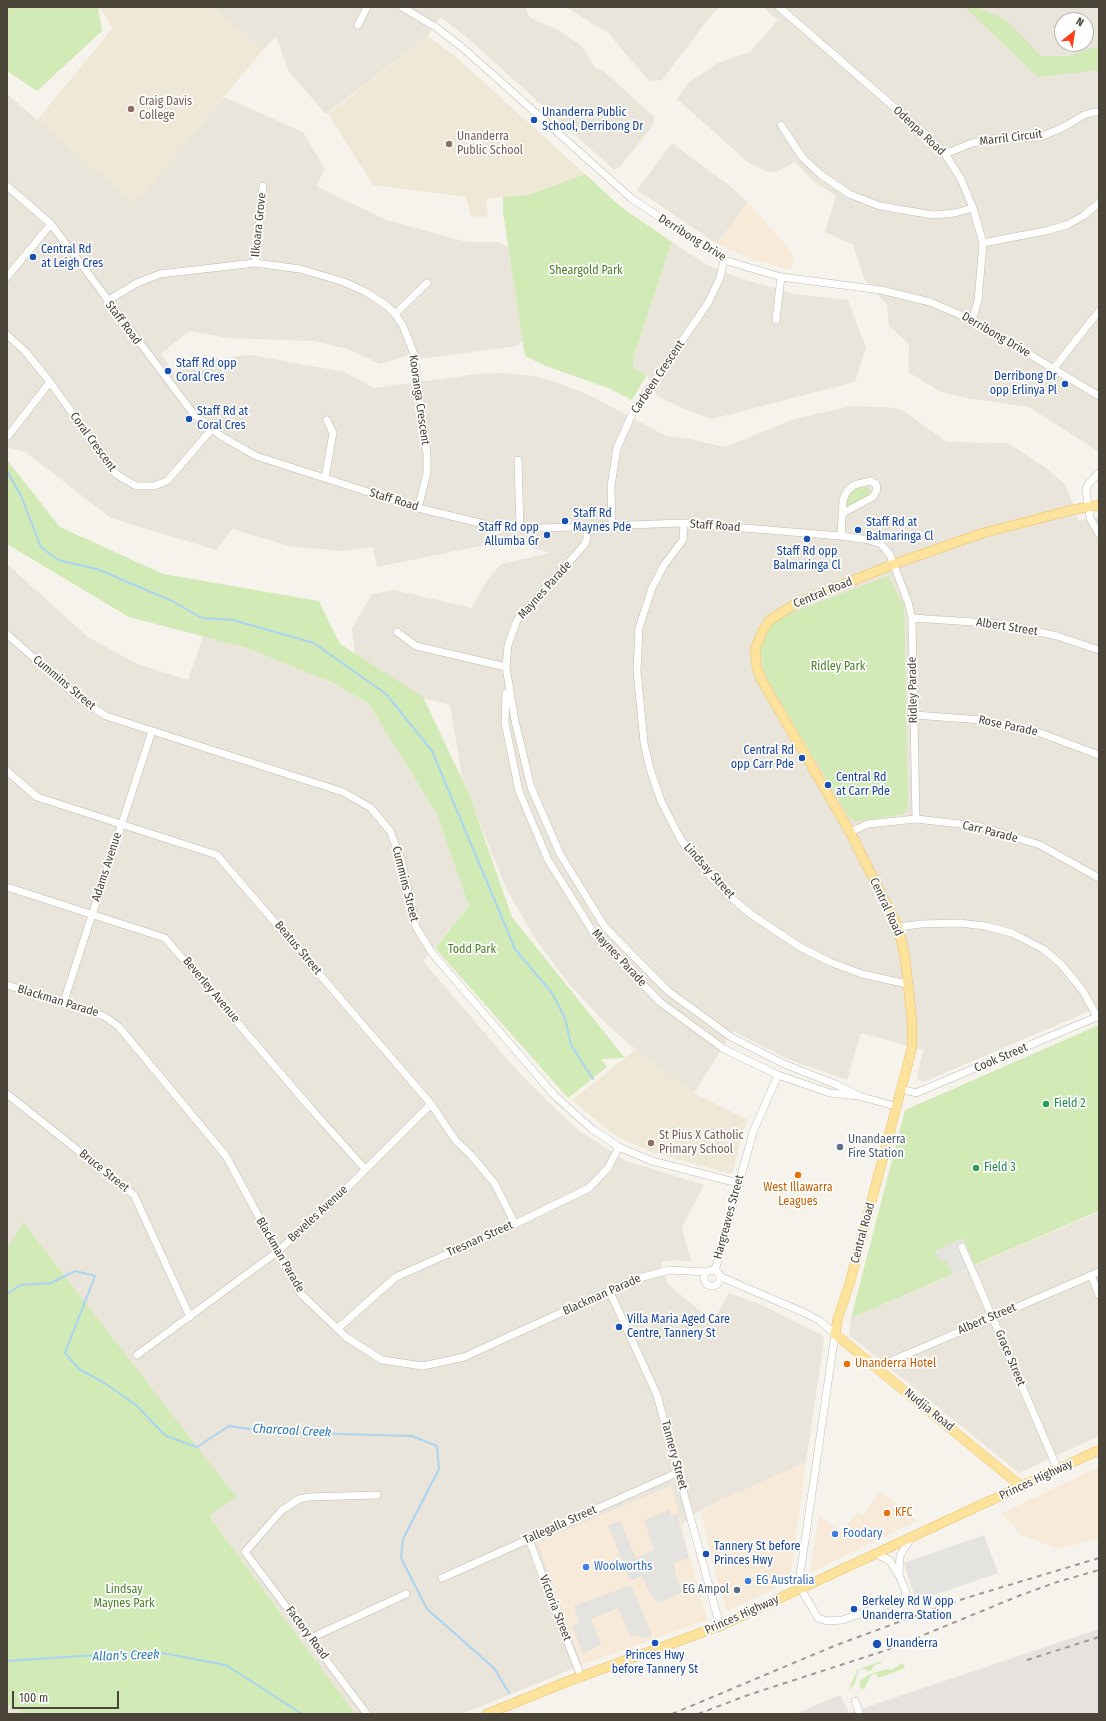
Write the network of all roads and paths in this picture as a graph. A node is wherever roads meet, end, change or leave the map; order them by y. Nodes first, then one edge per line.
1 (367, 7) edge
2 (402, 7) edge
3 (779, 7) edge
4 (358, 25) dead end
5 (1099, 112) edge
6 (781, 125) dead end
7 (945, 154) junction
8 (7, 186) edge
9 (263, 186) dead end
10 (1099, 203) edge
11 (973, 208) junction
12 (51, 224) junction
13 (983, 244) junction
14 (724, 260) junction
15 (255, 263) junction
16 (7, 277) edge
17 (781, 277) junction
18 (427, 283) dead end
19 (107, 301) junction
20 (1099, 311) edge
21 (395, 314) junction
22 (776, 320) dead end
23 (972, 320) junction
24 (7, 335) edge
25 (1054, 368) junction
26 (50, 382) junction
27 (1099, 396) edge
28 (327, 420) dead end
29 (211, 430) junction
30 (8, 436) dead end
31 (518, 460) dead end
32 (1099, 473) edge
33 (325, 478) junction
34 (1099, 505) edge
35 (1088, 506) junction
36 (418, 508) junction
37 (843, 513) junction
38 (684, 523) junction
39 (612, 525) junction
40 (587, 527) junction
41 (520, 528) junction
42 (1099, 534) edge
43 (841, 536) junction
44 (894, 564) junction
45 (912, 618) junction
46 (398, 632) dead end
47 (7, 634) edge
48 (1099, 650) edge
49 (506, 667) junction
50 (507, 680) junction
51 (914, 715) junction
52 (152, 731) junction
53 (1099, 755) edge
54 (7, 771) edge
55 (916, 819) junction
56 (121, 823) junction
57 (850, 832) junction
58 (1099, 878) edge
59 (7, 886) edge
60 (92, 913) junction
61 (898, 928) junction
62 (907, 984) junction
63 (7, 985) edge
64 (63, 1004) junction
65 (1098, 1016) edge
66 (778, 1075) junction
67 (902, 1089) junction
68 (7, 1094) edge
69 (859, 1096) junction
70 (430, 1104) junction
71 (898, 1107) junction
72 (619, 1147) junction
73 (365, 1169) junction
74 (738, 1183) junction
75 (515, 1224) junction
76 (962, 1247) dead end
77 (277, 1252) junction
78 (687, 1271) junction
79 (711, 1271) junction
80 (1099, 1272) edge
81 (1091, 1276) junction
82 (704, 1279) junction
83 (720, 1280) junction
84 (609, 1290) junction
85 (1099, 1295) edge
86 (190, 1317) junction
87 (993, 1317) junction
88 (337, 1329) junction
89 (835, 1334) junction
90 (137, 1355) dead end
91 (875, 1368) junction
92 (1099, 1450) edge
93 (1058, 1470) junction
94 (678, 1471) junction
95 (1022, 1487) junction
96 (377, 1495) dead end
97 (910, 1538) junction
98 (529, 1539) junction
99 (876, 1554) junction
100 (900, 1575) junction
101 (442, 1578) dead end
102 (801, 1589) junction
103 (406, 1594) dead end
104 (720, 1626) junction
105 (311, 1638) junction
106 (581, 1676) junction
107 (855, 1701) dead end
108 (367, 1714) edge
109 (487, 1714) edge
110 (860, 1714) edge

1 - 4 street
2 - 14 street, Derribong Drive
3 - 7 street, Odenpa Road
5 - 7 street, Marril Circuit
6 - 11 street
7 - 11 street, Odenpa Road
8 - 12 street, Staff Road
9 - 15 street, Ilkoara Grove
10 - 13 street
11 - 13 street, Odenpa Road
12 - 16 street
12 - 19 street, Staff Road
13 - 23 street, Odenpa Road
14 - 17 street, Derribong Drive
14 - 39 street, Carbeen Crescent
15 - 19 street, Kooranga Crescent
15 - 21 street, Kooranga Crescent
17 - 22 street
17 - 23 street, Derribong Drive
18 - 21 street
19 - 29 street, Staff Road
20 - 25 street
21 - 36 street, Kooranga Crescent
23 - 25 street, Derribong Drive
24 - 26 street, Coral Crescent
25 - 27 street, Derribong Drive
26 - 29 street, Coral Crescent
26 - 30 street
28 - 33 street
29 - 33 street, Staff Road
31 - 41 street
32 - 35 street
33 - 36 street, Staff Road
34 - 35 main road, Central Road
35 - 42 street
35 - 44 main road, Central Road
36 - 41 street, Staff Road
37 - 37 street
37 - 43 street
38 - 39 street, Staff Road
38 - 43 street, Staff Road
38 - 62 street, Lindsay Street
39 - 40 street, Staff Road
40 - 41 street, Staff Road
40 - 49 street, Maynes Parade
43 - 44 street, Staff Road
44 - 45 street, Ridley Parade
44 - 57 main road, Central Road
45 - 48 street, Albert Street
45 - 51 street, Ridley Parade
46 - 49 street
47 - 52 street, Cummins Street
49 - 50 street, Maynes Parade
50 - 66 street, Maynes Parade
50 - 69 street, Maynes Parade
51 - 53 street, Rose Parade
51 - 55 street, Ridley Parade
52 - 56 street, Adams Avenue
52 - 72 street, Cummins Street
54 - 56 street, Beatus Street
55 - 57 street, Carr Parade
55 - 58 street, Carr Parade
56 - 60 street, Adams Avenue
56 - 70 street, Beatus Street
57 - 61 main road, Central Road
59 - 60 street, Beverley Avenue
60 - 64 street, Adams Avenue
60 - 73 street, Beverley Avenue
61 - 62 main road, Central Road
61 - 65 street
62 - 67 main road, Central Road
63 - 64 street, Blackman Parade
64 - 77 street, Blackman Parade
65 - 67 street, Cook Street
66 - 69 street, Maynes Parade
66 - 74 street, Hargreaves Street
67 - 71 main road, Central Road
68 - 86 street, Bruce Street
69 - 71 street, Maynes Parade
70 - 73 street, Beveles Avenue
70 - 75 street, Beatus Street
71 - 89 main road, Central Road
72 - 74 street, Cummins Street
72 - 75 street, Tresnan Street
73 - 77 street, Beveles Avenue
74 - 79 street, Hargreaves Street
75 - 88 street, Tresnan Street
76 - 87 street, Grace Street
77 - 86 street, Beveles Avenue
77 - 88 street, Blackman Parade
78 - 79 street, Blackman Parade
78 - 82 street, Blackman Parade
78 - 84 street, Blackman Parade
79 - 82 street, Hargreaves Street
79 - 83 street
80 - 81 street, Albert Street
81 - 85 street
81 - 87 street, Albert Street
82 - 83 street, Blackman Parade
83 - 89 street
84 - 88 street, Blackman Parade
84 - 94 street, Tannery Street
86 - 90 street, Beveles Avenue
87 - 91 street, Albert Street
87 - 93 street, Grace Street
89 - 91 main road, Nudjia Road
89 - 102 street, Central Road
91 - 95 main road, Nudjia Road
92 - 93 main road, Princes Highway
93 - 95 main road, Princes Highway
94 - 98 street, Tallegalla Street
94 - 104 street, Tannery Street
95 - 97 main road, Princes Highway
96 - 105 street, Factory Road
97 - 99 main road, Princes Highway
97 - 100 street
98 - 101 street, Tallegalla Street
98 - 106 street, Victoria Street
99 - 100 street
99 - 102 main road, Princes Highway
100 - 102 street
102 - 104 main road, Princes Highway
103 - 105 street
104 - 106 main road, Princes Highway
105 - 108 street, Factory Road
106 - 109 main road, Princes Highway
107 - 110 street

